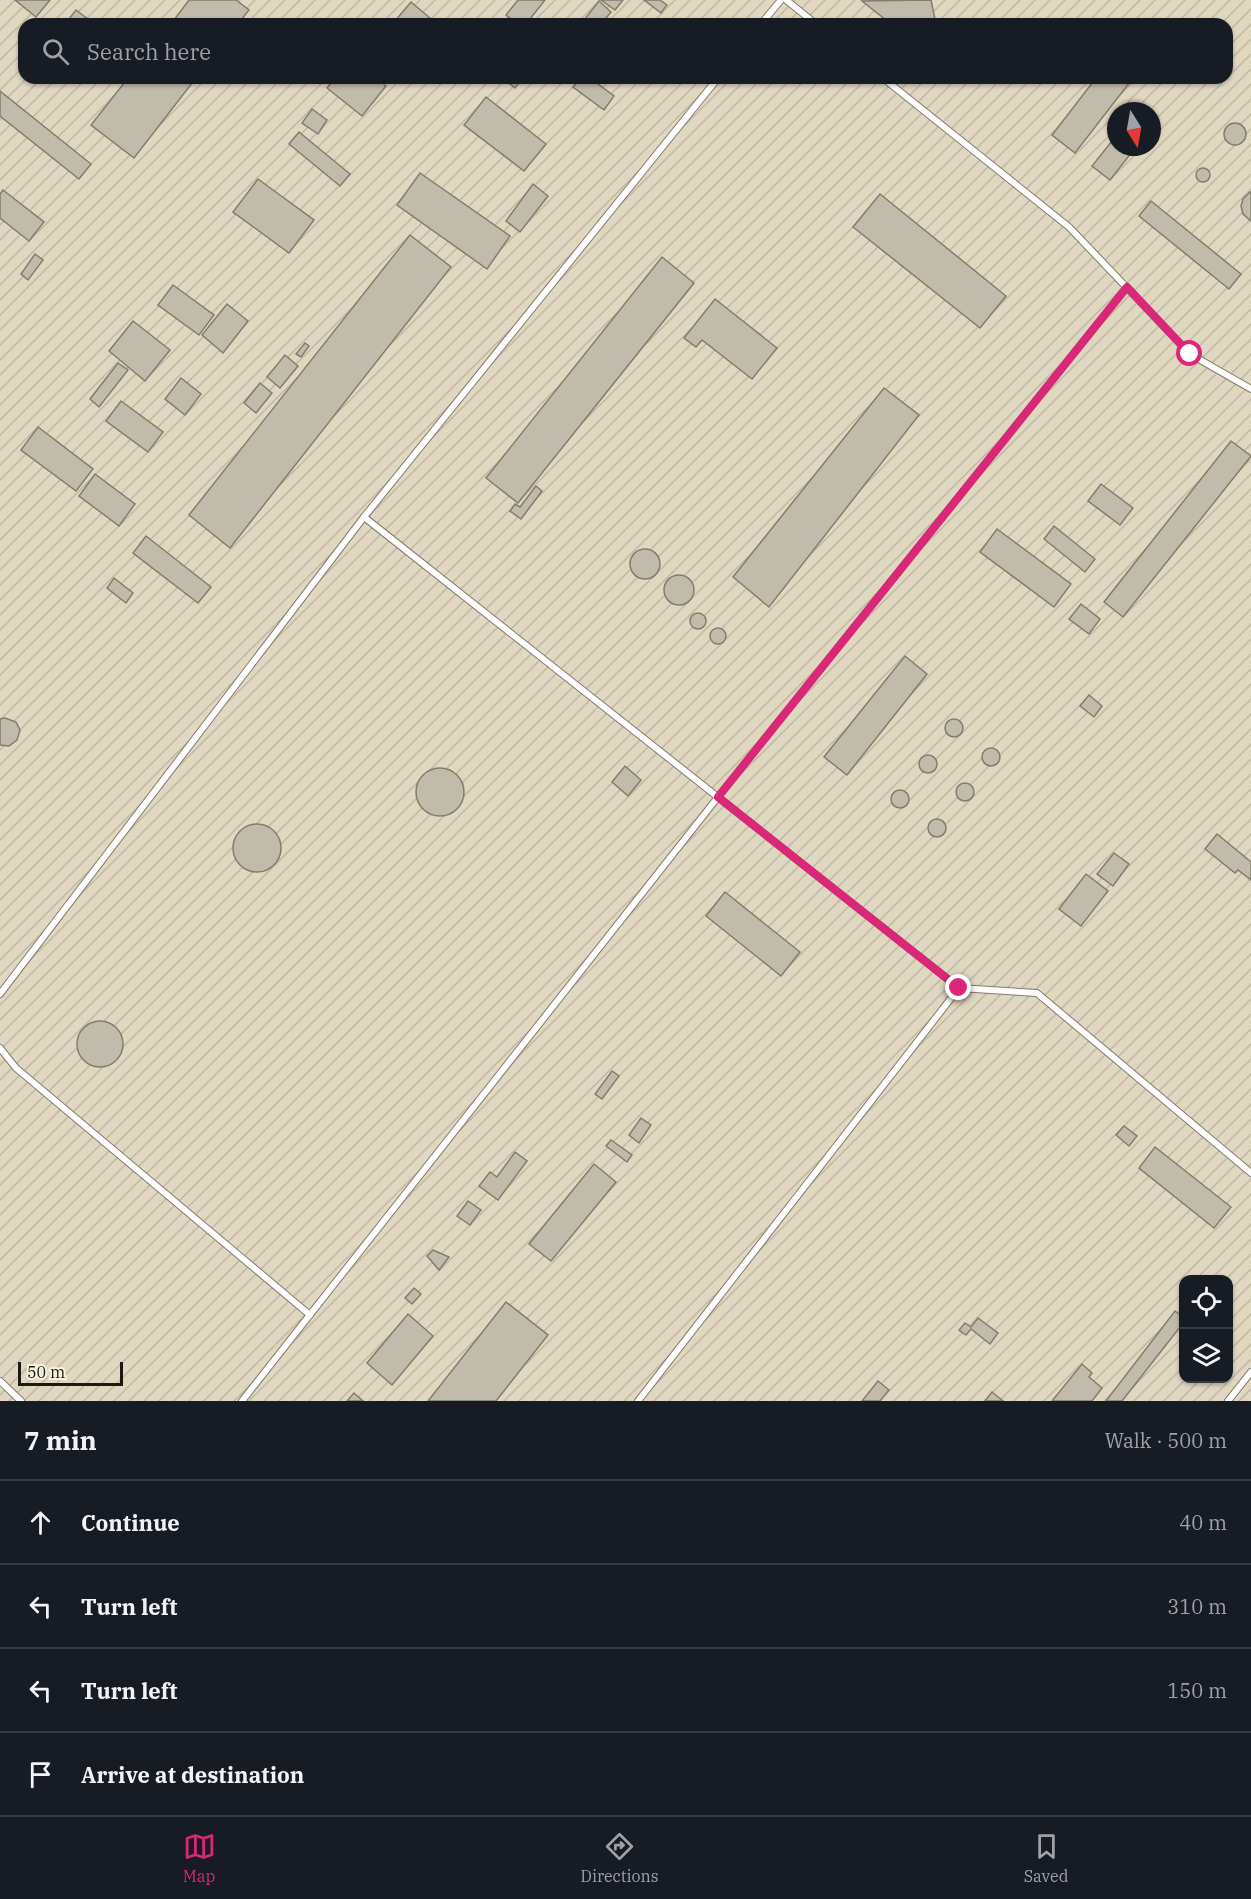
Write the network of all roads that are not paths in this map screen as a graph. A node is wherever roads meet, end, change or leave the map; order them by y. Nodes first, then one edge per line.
1 (781, 0) edge
2 (786, 0) edge
3 (766, 18) edge
4 (808, 18) edge
5 (713, 84) edge
6 (890, 84) edge
7 (1127, 287) junction
8 (1251, 389) edge
9 (364, 517) junction
10 (718, 797) junction
11 (959, 988) junction
12 (0, 994) edge
13 (0, 1048) edge
14 (1251, 1173) edge
15 (310, 1315) junction
16 (1251, 1372) edge
17 (0, 1381) edge
18 (21, 1401) edge
19 (242, 1401) edge
20 (638, 1401) edge
21 (1228, 1401) edge

1 - 3 lane
2 - 4 lane
5 - 9 lane
6 - 7 lane
7 - 8 lane
7 - 10 lane
9 - 10 lane
9 - 12 lane
10 - 11 lane
10 - 15 lane
11 - 14 lane
11 - 20 lane
13 - 15 lane
15 - 19 lane
16 - 21 lane
17 - 18 lane

